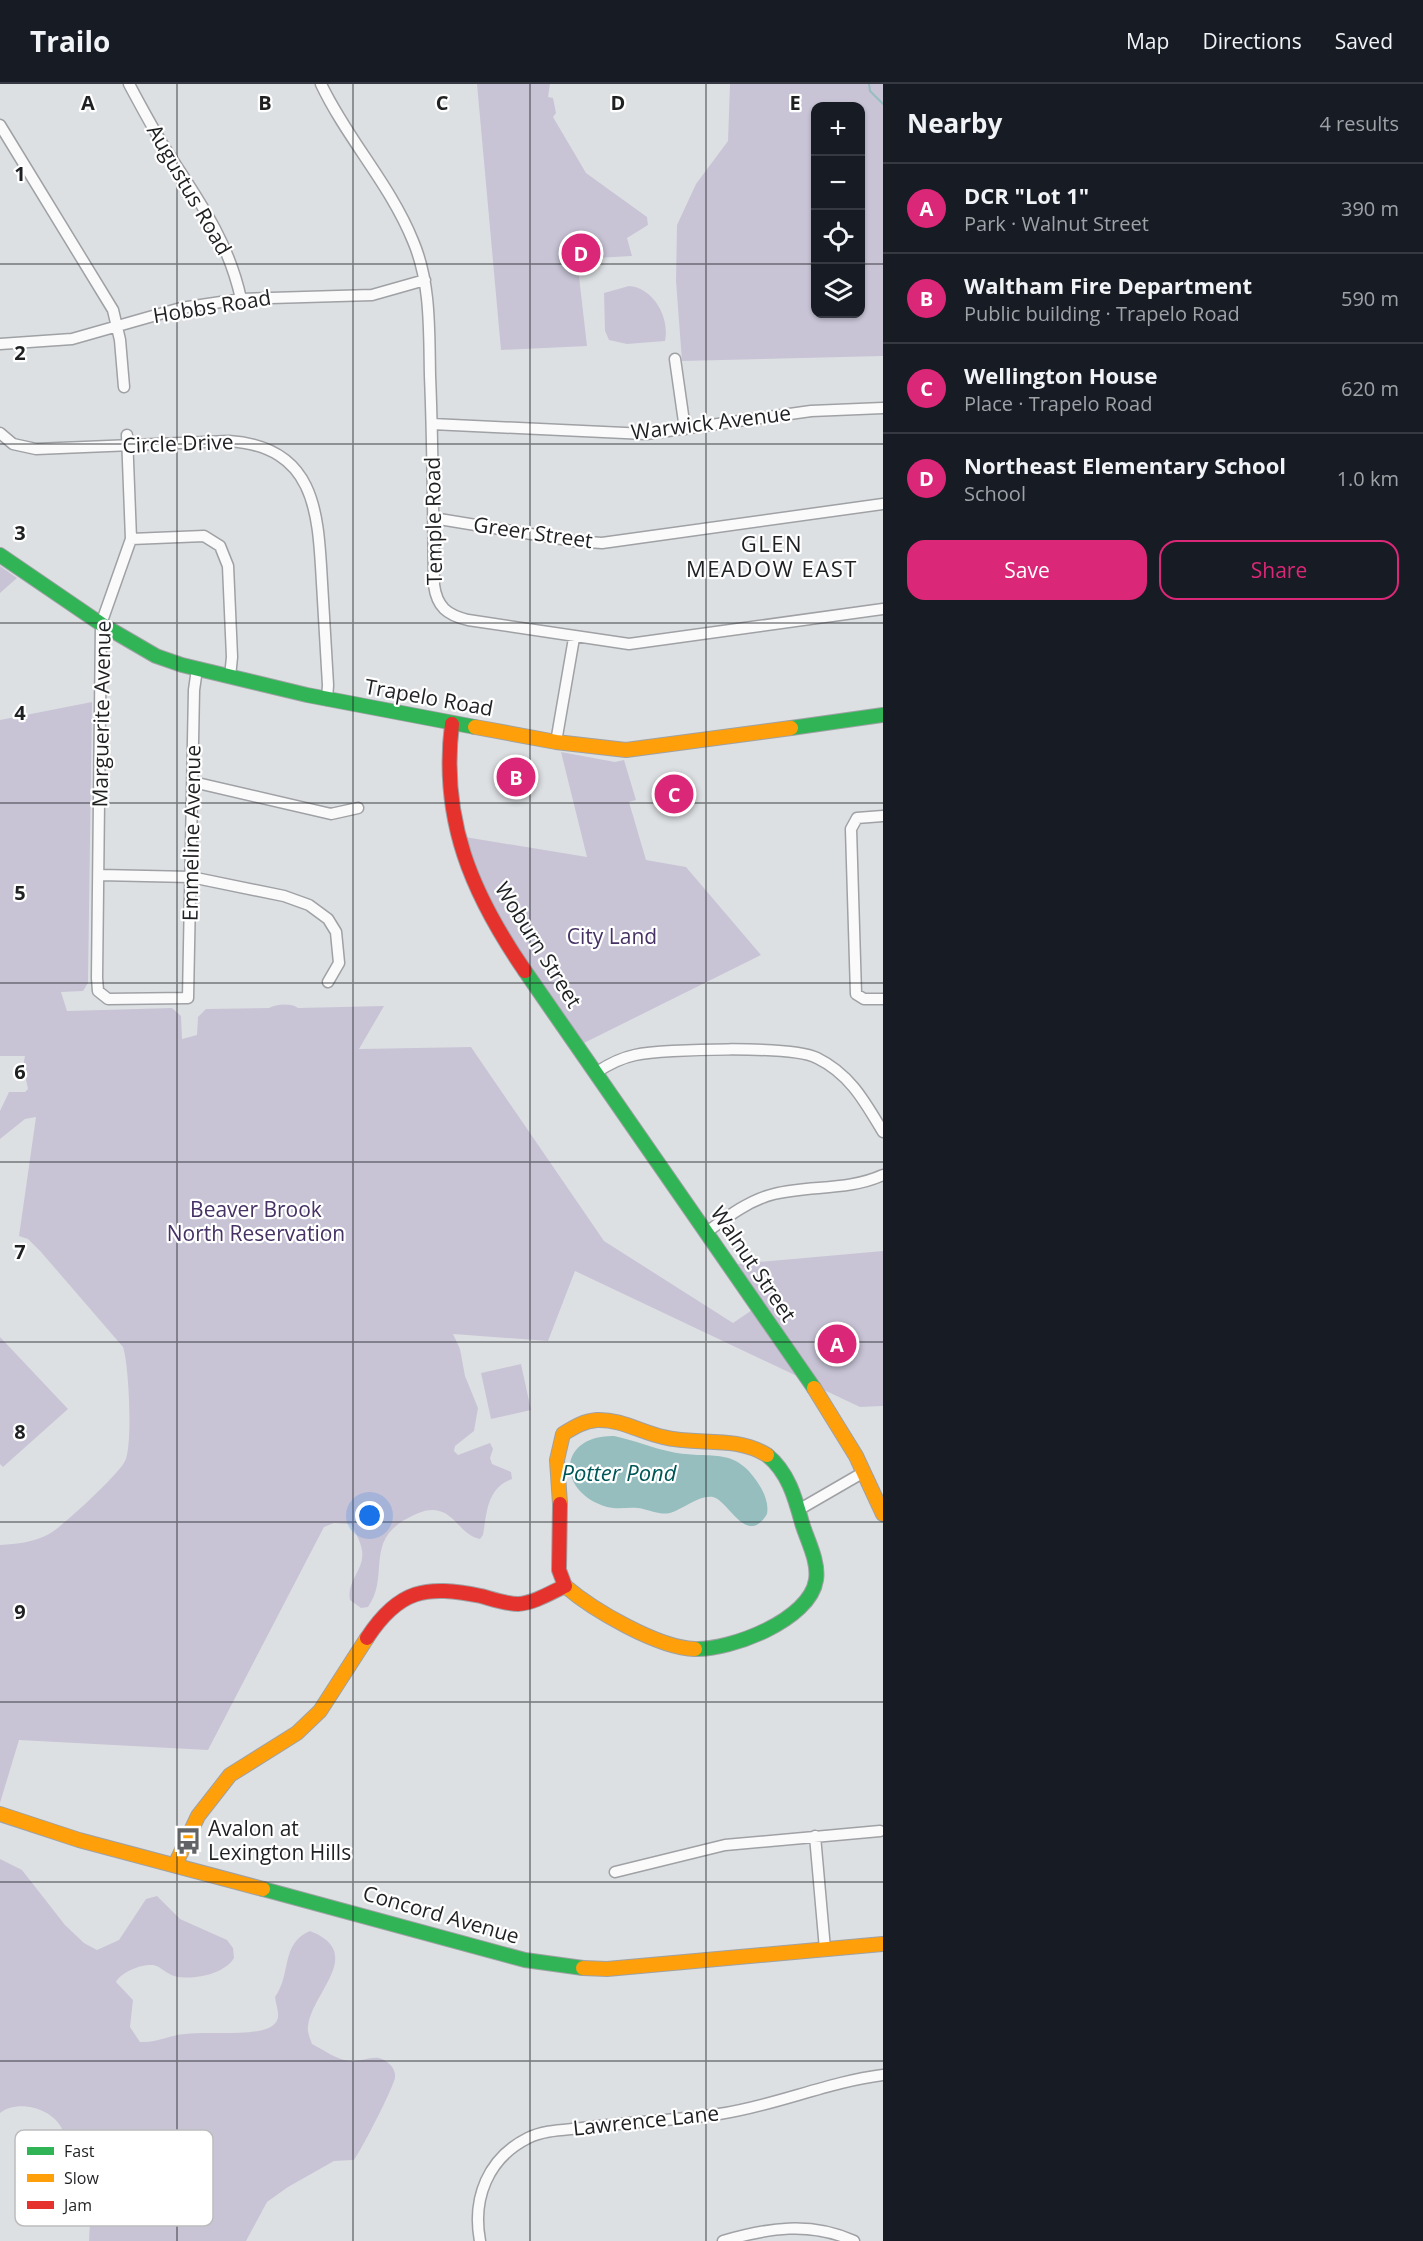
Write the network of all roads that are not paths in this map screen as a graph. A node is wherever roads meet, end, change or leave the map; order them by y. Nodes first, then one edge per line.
1 (129, 84) edge
2 (321, 84) edge
3 (0, 125) edge
4 (425, 280) junction
5 (241, 299) junction
6 (117, 324) junction
7 (0, 344) edge
8 (675, 359) dead end
9 (124, 387) dead end
10 (883, 408) edge
11 (432, 424) junction
12 (685, 429) junction
13 (0, 433) edge
14 (128, 440) junction
15 (883, 504) edge
16 (433, 518) junction
17 (130, 539) junction
18 (0, 555) edge
19 (883, 609) edge
20 (102, 624) junction
21 (574, 638) junction
22 (197, 669) junction
23 (230, 677) junction
24 (327, 700) junction
25 (883, 715) edge
26 (452, 724) junction
27 (556, 742) junction
28 (193, 782) junction
29 (358, 808) dead end
30 (883, 816) edge
31 (100, 875) junction
32 (191, 876) junction
33 (328, 982) dead end
34 (188, 998) joint
35 (883, 999) edge
36 (578, 1044) joint
37 (597, 1072) junction
38 (883, 1132) edge
39 (883, 1175) edge
40 (707, 1232) junction
41 (864, 1472) junction
42 (800, 1509) junction
43 (883, 1514) edge
44 (565, 1586) junction
45 (0, 1814) edge
46 (880, 1831) dead end
47 (815, 1836) junction
48 (175, 1865) junction
49 (615, 1872) dead end
50 (883, 1944) edge
51 (825, 1949) junction
52 (883, 2075) edge
53 (480, 2241) edge
54 (723, 2241) edge
55 (854, 2241) edge

1 - 5 street, Augustus Road
2 - 4 street, Temple Road
3 - 6 street
4 - 5 street, Hobbs Road
4 - 11 street, Temple Road
5 - 6 street, Hobbs Road
6 - 7 street, Hobbs Road
6 - 9 street
8 - 12 street
10 - 12 street, Warwick Avenue
11 - 12 street, Warwick Avenue
11 - 16 street, Temple Road
13 - 14 street, Circle Drive
14 - 17 street, Marguerite Avenue
14 - 24 street, Circle Drive
15 - 16 street, Greer Street
16 - 21 street, Temple Road
17 - 20 street, Marguerite Avenue
17 - 23 street
18 - 20 street, Trapelo Road
19 - 21 street, Temple Road
20 - 22 street, Trapelo Road
20 - 31 street, Marguerite Avenue
21 - 27 street
22 - 23 street, Trapelo Road
22 - 28 street, Emmeline Avenue
23 - 24 street, Trapelo Road
24 - 26 street, Trapelo Road
25 - 27 street, Trapelo Road
26 - 27 street, Trapelo Road
26 - 36 street, Woburn Street
28 - 29 street
28 - 32 street, Emmeline Avenue
30 - 35 street
31 - 32 street
31 - 34 street, Marguerite Avenue
32 - 33 street
32 - 34 street, Emmeline Avenue
36 - 37 street, Walnut Street
37 - 38 street
37 - 40 street, Walnut Street
39 - 40 street
40 - 41 street, Walnut Street
41 - 42 street
41 - 43 street, Walnut Street
42 - 44 street
42 - 44 street
44 - 48 street
45 - 48 street, Concord Avenue
46 - 47 street
47 - 49 street
47 - 51 street
48 - 51 street, Concord Avenue
50 - 51 street, Concord Avenue
52 - 53 street, Lawrence Lane
54 - 55 street

